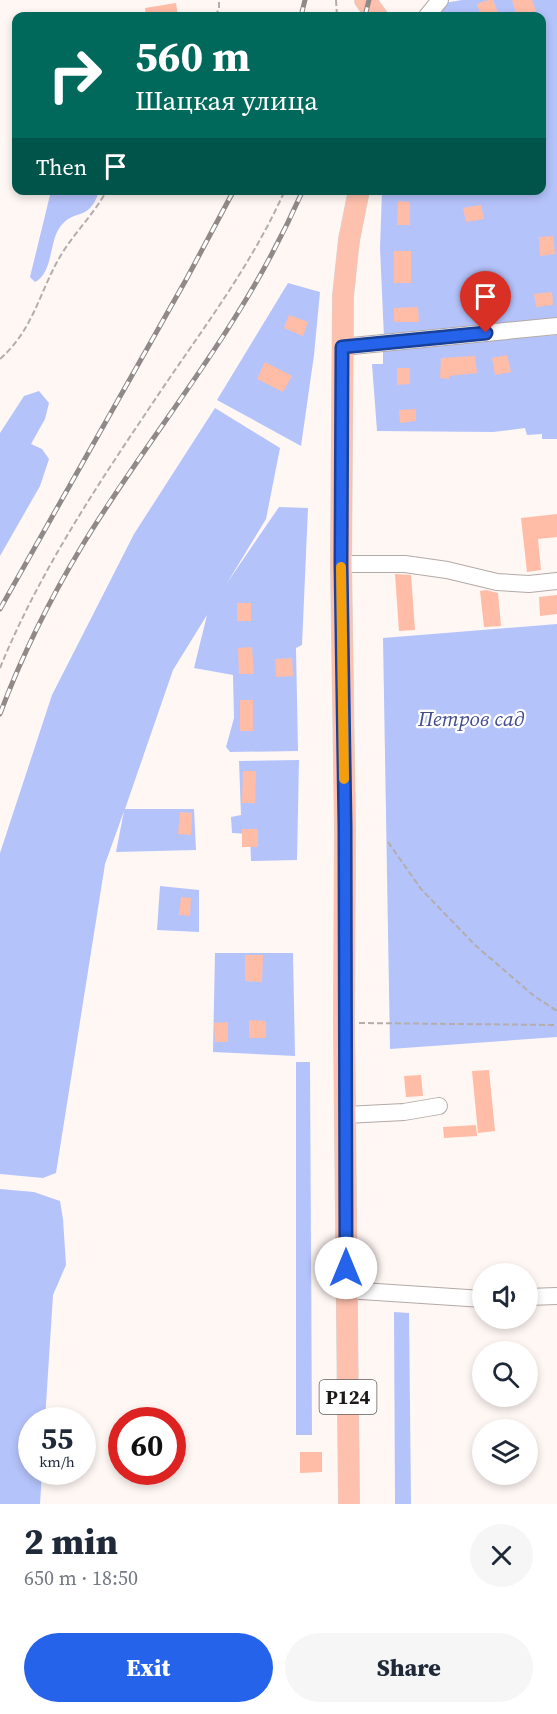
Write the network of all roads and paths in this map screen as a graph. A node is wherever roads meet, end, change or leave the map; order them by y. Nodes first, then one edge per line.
1 (104, 195) edge
2 (283, 195) edge
3 (358, 195) edge
4 (557, 327) edge
5 (342, 347) junction
6 (0, 359) edge
7 (341, 564) junction
8 (557, 581) edge
9 (0, 668) edge
10 (388, 842) dead end
11 (557, 1011) edge
12 (344, 1023) junction
13 (557, 1025) edge
14 (439, 1106) dead end
15 (345, 1115) junction
16 (346, 1290) junction
17 (557, 1296) edge
18 (538, 1297) edge
19 (472, 1298) edge
20 (349, 1504) edge

1 - 6 path
2 - 9 path
3 - 5 main road
4 - 5 street
5 - 7 main road
7 - 8 street
7 - 12 main road
10 - 11 path
12 - 13 path
12 - 15 main road
14 - 15 street
15 - 16 main road
16 - 19 street
16 - 20 main road, Р124
17 - 18 street

